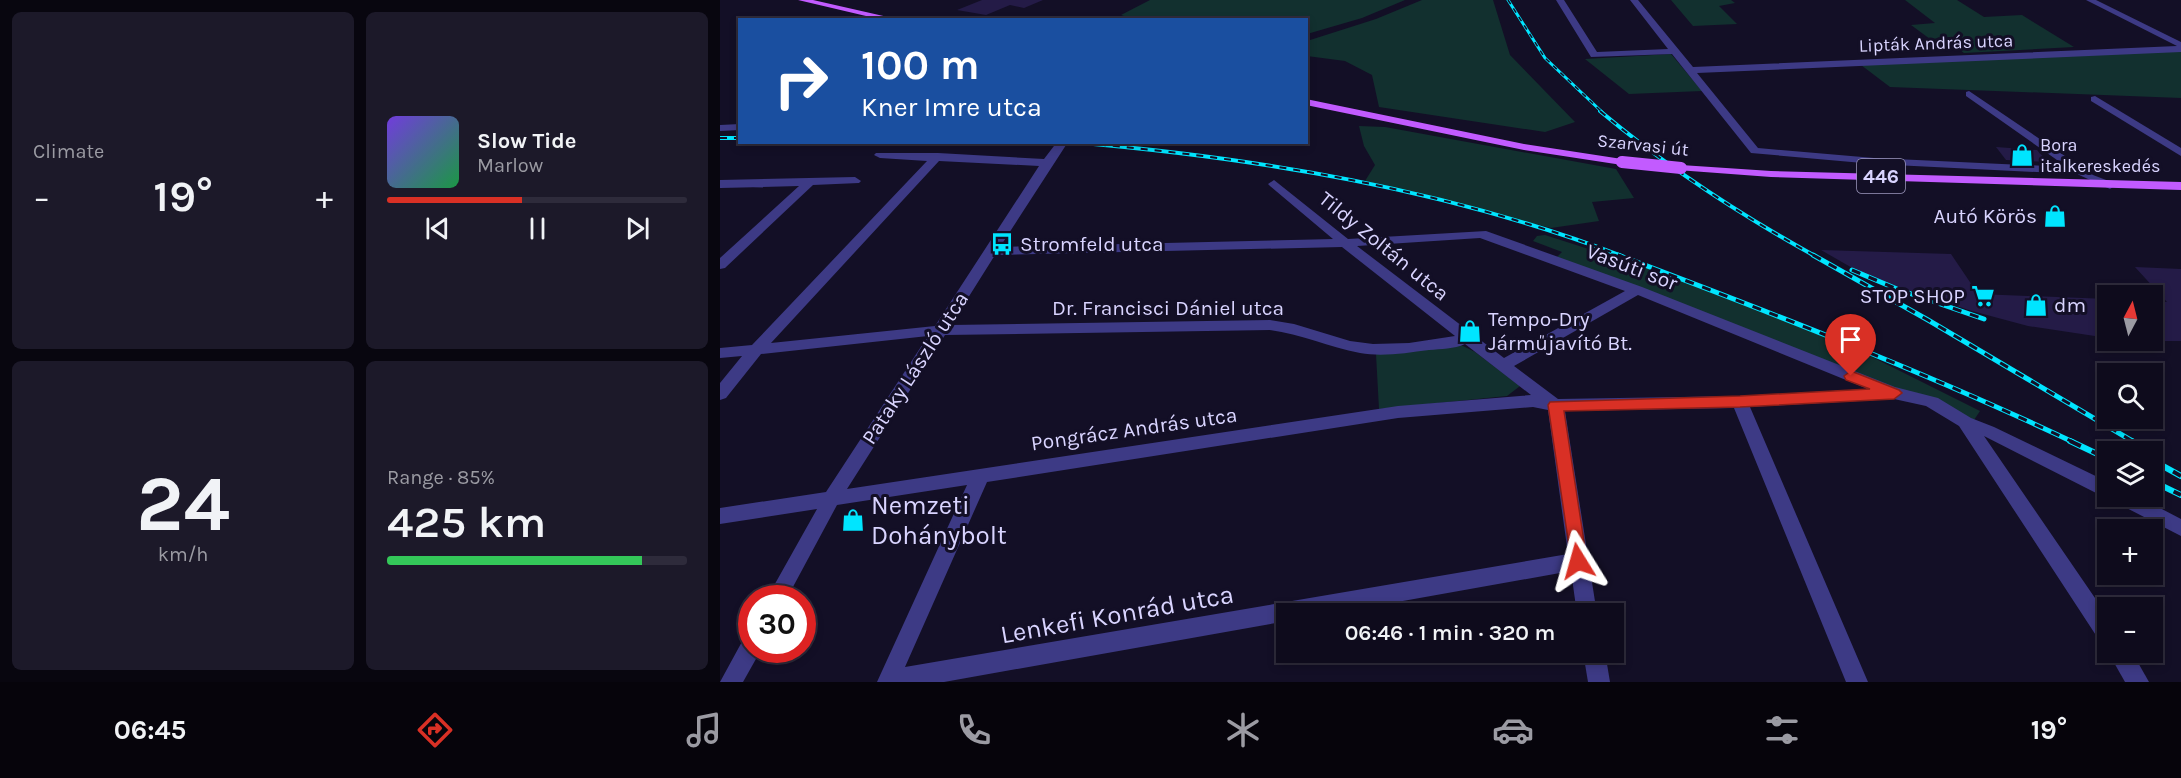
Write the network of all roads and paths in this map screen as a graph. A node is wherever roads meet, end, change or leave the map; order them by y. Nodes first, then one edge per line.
1 (802, 0) edge
2 (1560, 0) edge
3 (1634, 0) edge
4 (2090, 0) edge
5 (2108, 0) edge
6 (888, 18) edge
7 (2181, 36) edge
8 (2181, 45) edge
9 (2181, 50) edge
10 (1674, 51) junction
11 (1692, 70) junction
12 (1969, 94) dead end
13 (2095, 99) dead end
14 (1308, 102) edge
15 (738, 127) edge
16 (720, 128) edge
17 (1488, 138) junction
18 (1061, 144) edge
19 (2181, 153) edge
20 (880, 155) dead end
21 (938, 156) junction
22 (1047, 163) junction
23 (2081, 171) junction
24 (1797, 173) junction
25 (855, 181) dead end
26 (810, 182) junction
27 (720, 184) edge
28 (1274, 184) dead end
29 (2110, 185) junction
30 (2181, 186) edge
31 (1345, 243) junction
32 (990, 251) junction
33 (720, 265) edge
34 (1637, 291) junction
35 (939, 330) junction
36 (1465, 337) junction
37 (758, 348) junction
38 (720, 353) edge
39 (1504, 365) junction
40 (1894, 393) junction
41 (720, 394) edge
42 (1740, 402) junction
43 (1556, 405) junction
44 (1965, 422) junction
45 (981, 475) junction
46 (2097, 486) edge
47 (832, 498) junction
48 (2140, 507) edge
49 (720, 516) edge
50 (2181, 528) edge
51 (1578, 561) junction
52 (784, 585) edge
53 (1585, 603) edge
54 (2097, 620) edge
55 (742, 663) edge
56 (1596, 663) edge
57 (2126, 663) edge
58 (731, 682) edge
59 (1599, 682) edge
60 (1857, 682) edge
61 (2138, 682) edge

1 - 6 main road
2 - 10 street
3 - 10 street
4 - 8 street
5 - 7 street
9 - 11 street, Lipták András utca
10 - 11 street
11 - 23 street
12 - 23 street
13 - 19 street
14 - 17 main road, Szarvasi út / 446
15 - 16 street
17 - 24 main road, Szarvasi út / 446
17 - 24 main road, Szarvasi út / 446, bridge
18 - 22 street, Pataky László utca
20 - 21 street
21 - 22 street
21 - 37 street
22 - 32 street, Pataky László utca
23 - 29 street
24 - 29 main road, Szarvasi út / 446
25 - 26 street
26 - 27 street
26 - 33 street
28 - 31 street, Tildy Zoltán utca
29 - 30 main road, Szarvasi út / 446
31 - 32 street, Vasúti sor
31 - 34 street, Vasúti sor
31 - 36 street, Tildy Zoltán utca
32 - 35 street, Pataky László utca
34 - 39 street
34 - 40 street, Vasúti sor
35 - 36 street, Dr. Francisci Dániel utca
35 - 37 street, Dr. Francisci Dániel utca
35 - 47 street, Pataky László utca
36 - 39 street, Tildy Zoltán utca
37 - 38 street, Dr. Francisci Dániel utca
37 - 41 street
39 - 43 street, Tildy Zoltán utca
40 - 42 street, Pongrácz András utca
40 - 44 street
42 - 43 street, Pongrácz András utca
42 - 60 street
43 - 45 street, Pongrácz András utca
43 - 51 street
44 - 46 street
44 - 54 street
45 - 47 street, Pongrácz András utca
45 - 51 street, Lenkefi Konrád utca
47 - 49 street, Pongrácz András utca
47 - 52 street, Pataky László utca
48 - 50 street
51 - 53 street
55 - 58 street
56 - 59 street
57 - 61 street

